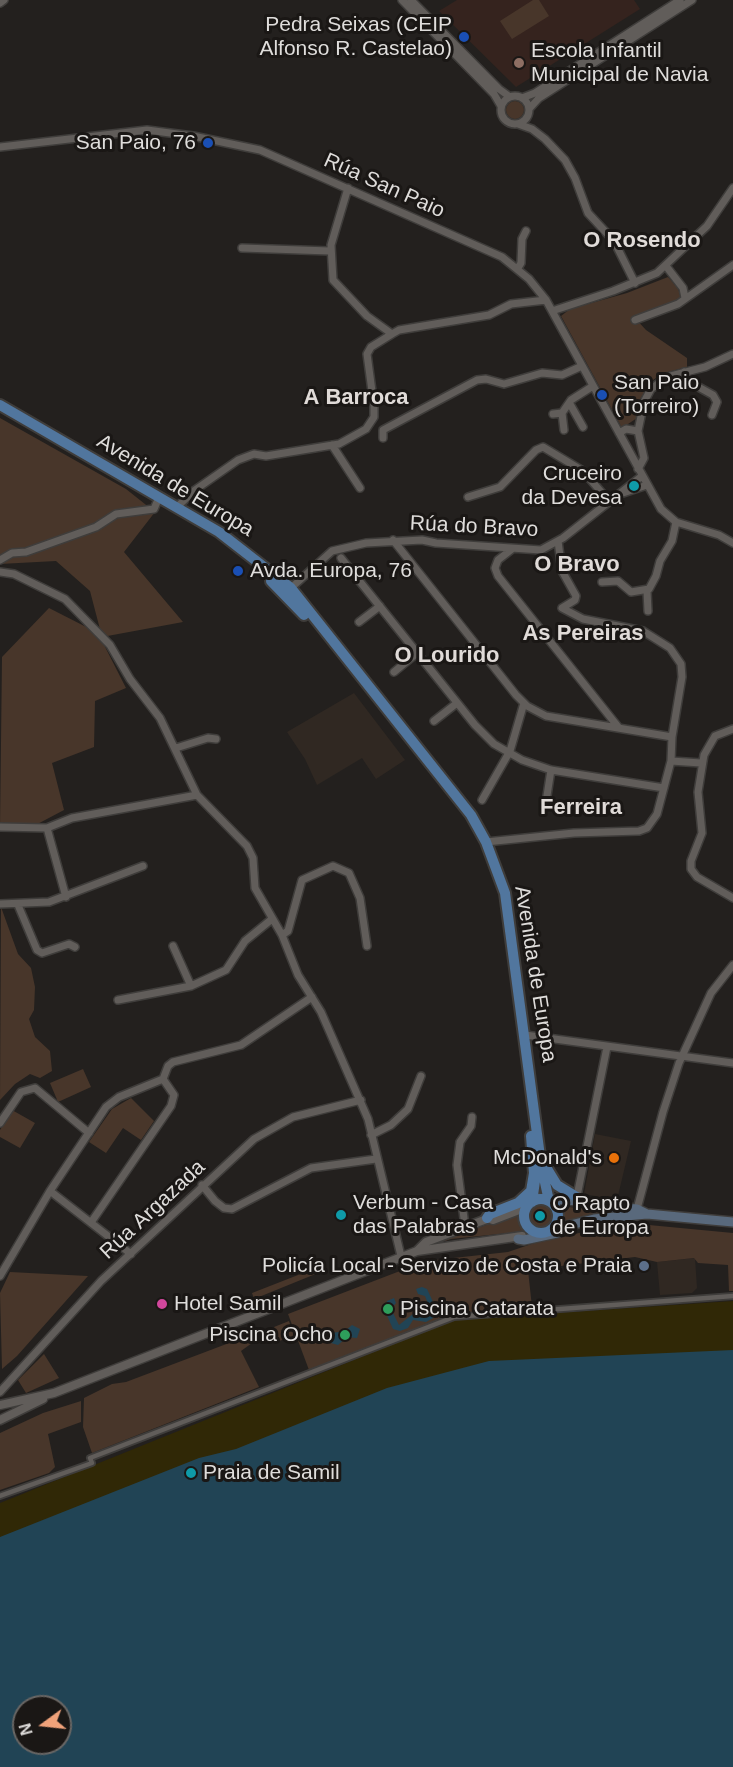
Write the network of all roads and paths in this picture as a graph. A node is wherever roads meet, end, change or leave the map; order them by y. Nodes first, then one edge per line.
1 (4, 0) edge
2 (402, 0) edge
3 (411, 0) edge
4 (680, 0) edge
5 (692, 0) edge
6 (0, 3) edge
7 (510, 97) junction
8 (522, 98) junction
9 (501, 106) junction
10 (528, 112) junction
11 (518, 124) junction
12 (532, 129) junction
13 (0, 147) edge
14 (733, 188) edge
15 (348, 189) junction
16 (526, 231) dead end
17 (242, 248) dead end
18 (330, 251) junction
19 (733, 265) edge
20 (666, 266) junction
21 (518, 268) junction
22 (635, 283) junction
23 (685, 298) junction
24 (546, 300) junction
25 (552, 311) junction
26 (635, 320) dead end
27 (392, 334) junction
28 (733, 354) edge
29 (582, 366) junction
30 (684, 372) junction
31 (593, 386) junction
32 (570, 404) junction
33 (0, 405) edge
34 (0, 413) edge
35 (562, 413) junction
36 (553, 414) dead end
37 (712, 415) dead end
38 (583, 427) dead end
39 (564, 430) dead end
40 (638, 431) junction
41 (619, 433) junction
42 (383, 438) dead end
43 (332, 445) junction
44 (640, 472) junction
45 (647, 484) junction
46 (360, 488) dead end
47 (617, 495) junction
48 (468, 497) dead end
49 (609, 501) junction
50 (157, 502) junction
51 (178, 506) junction
52 (676, 522) junction
53 (393, 540) junction
54 (558, 541) junction
55 (733, 543) edge
56 (493, 546) junction
57 (347, 548) junction
58 (512, 549) junction
59 (327, 555) junction
60 (341, 558) junction
61 (0, 560) edge
62 (498, 560) junction
63 (0, 572) edge
64 (602, 582) dead end
65 (291, 588) junction
66 (647, 591) junction
67 (380, 606) junction
68 (648, 611) dead end
69 (359, 622) dead end
70 (417, 653) junction
71 (394, 672) dead end
72 (457, 703) junction
73 (524, 703) junction
74 (434, 721) dead end
75 (620, 728) junction
76 (733, 729) edge
77 (672, 737) junction
78 (216, 739) dead end
79 (176, 748) junction
80 (508, 754) junction
81 (671, 761) junction
82 (701, 763) junction
83 (552, 770) junction
84 (664, 788) junction
85 (197, 795) junction
86 (482, 800) dead end
87 (546, 802) dead end
88 (0, 827) edge
89 (47, 828) junction
90 (486, 842) junction
91 (143, 866) dead end
92 (66, 897) junction
93 (733, 898) edge
94 (0, 904) edge
95 (18, 905) junction
96 (272, 918) junction
97 (282, 935) junction
98 (173, 945) dead end
99 (367, 946) dead end
100 (75, 947) dead end
101 (733, 964) edge
102 (191, 986) junction
103 (312, 997) junction
104 (118, 1000) dead end
105 (525, 1035) junction
106 (607, 1047) junction
107 (683, 1057) junction
108 (733, 1063) edge
109 (422, 1076) dead end
110 (163, 1078) junction
111 (361, 1100) junction
112 (472, 1117) dead end
113 (0, 1123) edge
114 (535, 1132) junction
115 (89, 1133) junction
116 (371, 1135) junction
117 (376, 1159) junction
118 (202, 1185) junction
119 (50, 1191) junction
120 (577, 1196) junction
121 (550, 1201) junction
122 (531, 1203) junction
123 (588, 1204) junction
124 (637, 1209) junction
125 (647, 1214) junction
126 (487, 1218) junction
127 (599, 1220) junction
128 (92, 1221) junction
129 (733, 1222) edge
130 (465, 1226) junction
131 (551, 1230) junction
132 (538, 1233) junction
133 (518, 1239) junction
134 (417, 1251) junction
135 (131, 1254) junction
136 (401, 1256) junction
137 (0, 1275) edge
138 (733, 1296) edge
139 (2, 1382) edge
140 (0, 1392) edge
141 (54, 1393) junction
142 (0, 1406) edge
143 (0, 1420) edge
144 (0, 1496) edge

1 - 6 street
2 - 9 street
3 - 7 street
4 - 8 street
5 - 10 street
7 - 8 street
7 - 9 street
8 - 10 street
9 - 11 street
10 - 11 street
10 - 12 street
11 - 12 street
12 - 22 street
13 - 15 street, Rúa San Paio
14 - 20 street
15 - 18 street
15 - 21 street, Rúa San Paio
16 - 21 street
17 - 18 street
18 - 27 street
19 - 23 street
20 - 22 street
20 - 23 street
21 - 24 street, Rúa San Paio
22 - 25 street
23 - 26 street
24 - 25 street, Rúa San Paio
24 - 27 street
25 - 29 street, Rúa San Paio
27 - 43 street
28 - 30 street
29 - 31 street, Rúa San Paio
29 - 42 street
30 - 37 street
30 - 40 street
31 - 32 street
31 - 41 street, Rúa San Paio
32 - 35 street
32 - 38 street
33 - 51 main road, Avenida de Europa
34 - 50 main road, Avenida de Europa
35 - 36 street
35 - 39 street
40 - 41 street
40 - 44 street
41 - 44 street, Rúa San Paio
43 - 46 street
43 - 51 street
44 - 45 street, Rúa San Paio
44 - 47 street, Rúa do Bravo
45 - 47 street, Rúa do Bravo
45 - 52 street, Rúa San Paio
47 - 49 street, Rúa do Bravo
48 - 49 street
49 - 54 street, Rúa do Bravo
50 - 61 street, Avenida de Europa
50 - 114 main road, Avenida de Europa
51 - 65 main road, Avenida de Europa
52 - 55 street, Rúa San Paio
52 - 66 street
53 - 56 street, Rúa do Bravo
53 - 57 street, Rúa do Bravo
53 - 73 street
54 - 58 street, Rúa do Bravo
54 - 77 street
56 - 58 street, Rúa do Bravo
56 - 62 street
57 - 59 street, Rúa do Bravo
57 - 60 street
58 - 62 street
59 - 60 street
59 - 65 street, Rúa do Bravo
60 - 67 street
62 - 75 street
63 - 79 street
64 - 66 street
65 - 90 main road, Avenida de Europa
66 - 68 street
67 - 69 street
67 - 70 street
70 - 71 street
70 - 72 street
72 - 74 street
72 - 80 street
73 - 75 street
73 - 80 street
75 - 77 street
76 - 82 street
77 - 81 street
78 - 79 street
79 - 85 street
80 - 83 street
80 - 86 street
81 - 82 street
81 - 84 street
82 - 93 street
83 - 84 street
83 - 87 street
84 - 90 street
85 - 89 street
85 - 96 street
88 - 89 street
89 - 92 street
90 - 105 main road, Avenida de Europa
91 - 92 street
92 - 95 street
94 - 95 street
95 - 100 street
96 - 97 street
96 - 102 street
97 - 99 street
97 - 103 street
98 - 102 street
101 - 107 street
102 - 104 street
103 - 110 street
103 - 111 street
105 - 106 street
105 - 114 main road, Avenida de Europa
106 - 107 street
106 - 120 street
107 - 108 street
107 - 124 street
109 - 116 street
110 - 115 street
110 - 128 street
111 - 116 street
111 - 118 street, Rúa Argazada
112 - 130 street
113 - 115 street
114 - 120 main road
114 - 121 main road, Avenida de Europa
114 - 122 main road, Avenida de Europa
114 - 126 main road
115 - 119 street
116 - 117 street
117 - 118 street
117 - 136 street
118 - 135 street, Rúa Argazada
119 - 128 street
119 - 137 street
120 - 123 main road
121 - 122 main road
121 - 123 main road
121 - 131 main road
122 - 126 street
122 - 132 main road
123 - 124 main road
124 - 125 main road
125 - 127 main road
125 - 129 main road
126 - 130 street
127 - 131 main road
127 - 133 main road
128 - 135 street
130 - 134 street
131 - 132 main road
132 - 133 street
133 - 134 street
134 - 136 street
135 - 139 street, Rúa Argazada
136 - 141 street
138 - 144 street
139 - 140 street, Rúa Argazada
141 - 142 street
141 - 143 street
142 - 143 street

